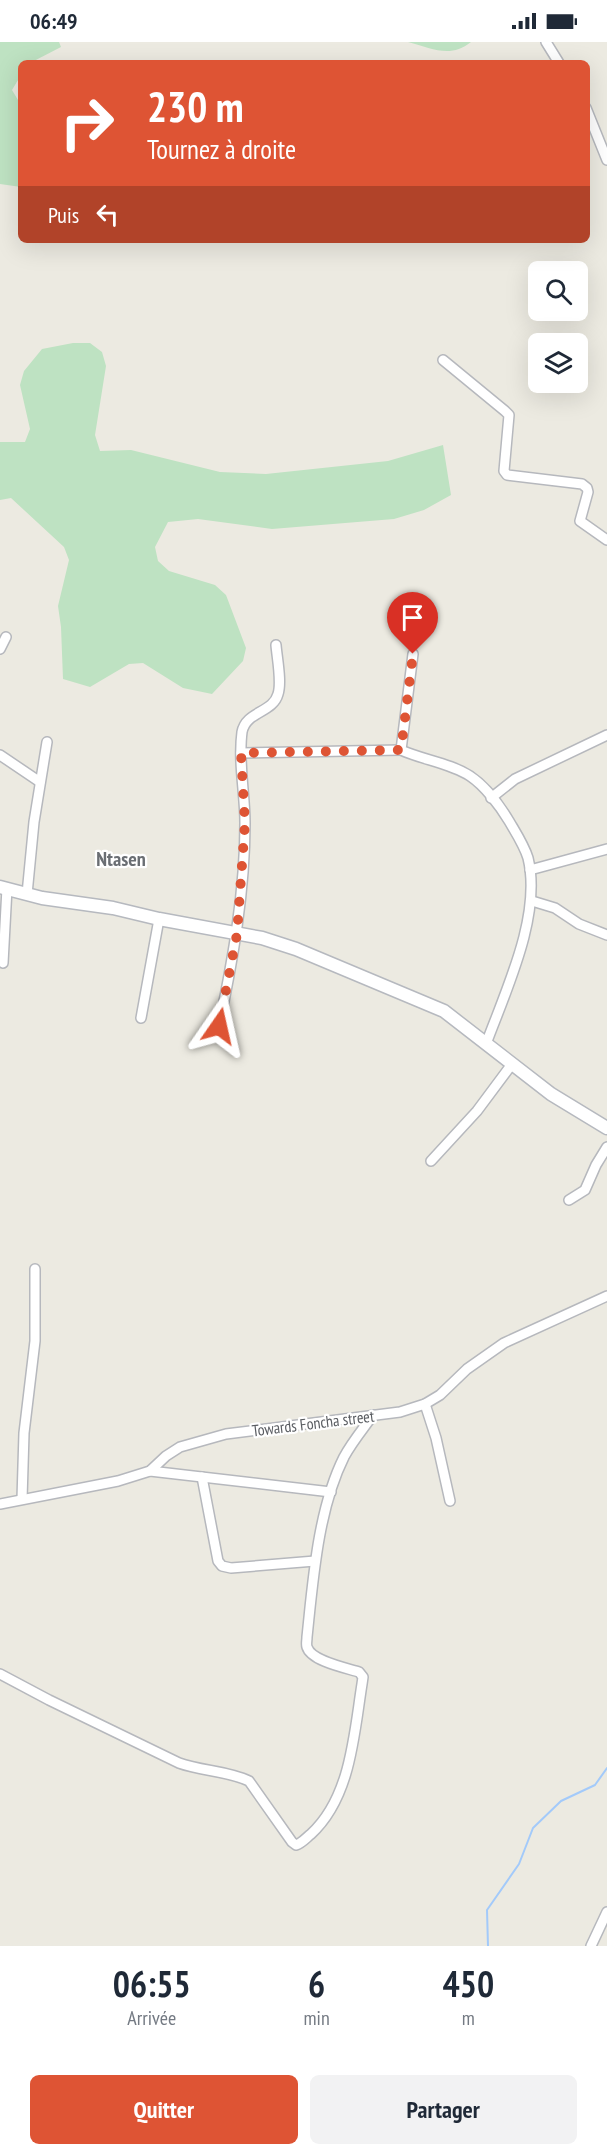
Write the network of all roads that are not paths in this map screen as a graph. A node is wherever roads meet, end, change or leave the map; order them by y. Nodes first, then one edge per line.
1 (546, 42) edge
2 (557, 60) edge
3 (590, 118) edge
4 (607, 160) edge
5 (443, 360) dead end
6 (607, 540) edge
7 (6, 637) dead end
8 (276, 645) dead end
9 (0, 649) edge
10 (413, 654) dead end
11 (607, 735) edge
12 (47, 742) dead end
13 (401, 750) junction
14 (241, 753) junction
15 (0, 755) edge
16 (40, 782) junction
17 (491, 798) junction
18 (607, 849) edge
19 (530, 870) junction
20 (3, 888) edge
21 (27, 894) junction
22 (532, 901) junction
23 (159, 919) junction
24 (237, 934) junction
25 (607, 935) edge
26 (3, 963) dead end
27 (141, 1018) dead end
28 (219, 1026) dead end
29 (486, 1044) junction
30 (512, 1064) junction
31 (607, 1128) edge
32 (607, 1147) edge
33 (431, 1161) dead end
34 (569, 1200) dead end
35 (35, 1269) dead end
36 (607, 1296) edge
37 (425, 1404) junction
38 (373, 1415) junction
39 (150, 1470) junction
40 (202, 1477) junction
41 (331, 1492) junction
42 (22, 1499) junction
43 (450, 1501) dead end
44 (0, 1504) edge
45 (315, 1561) junction
46 (0, 1674) edge
47 (607, 1912) edge
48 (591, 1946) edge

1 - 2 street
3 - 4 street
5 - 6 street
7 - 9 street
8 - 14 street
10 - 13 street
11 - 17 street
12 - 16 street
13 - 14 street
13 - 17 street
14 - 24 street
15 - 16 street
16 - 21 street
17 - 19 street
18 - 19 street
19 - 22 street
20 - 21 street
20 - 26 street
21 - 23 street
22 - 25 street
22 - 29 street
23 - 24 street
23 - 27 street
24 - 28 street
24 - 29 street
29 - 30 street
30 - 31 street
30 - 33 street
32 - 34 street
35 - 42 street
36 - 37 street, Towards Foncha street
37 - 38 street, Towards Foncha street
37 - 43 street
38 - 39 street, Towards Foncha street
38 - 41 street
39 - 40 street
39 - 42 street, Towards Foncha street
40 - 41 street
40 - 45 street
41 - 45 street
42 - 44 street, Towards Foncha street
45 - 46 street
47 - 48 street

